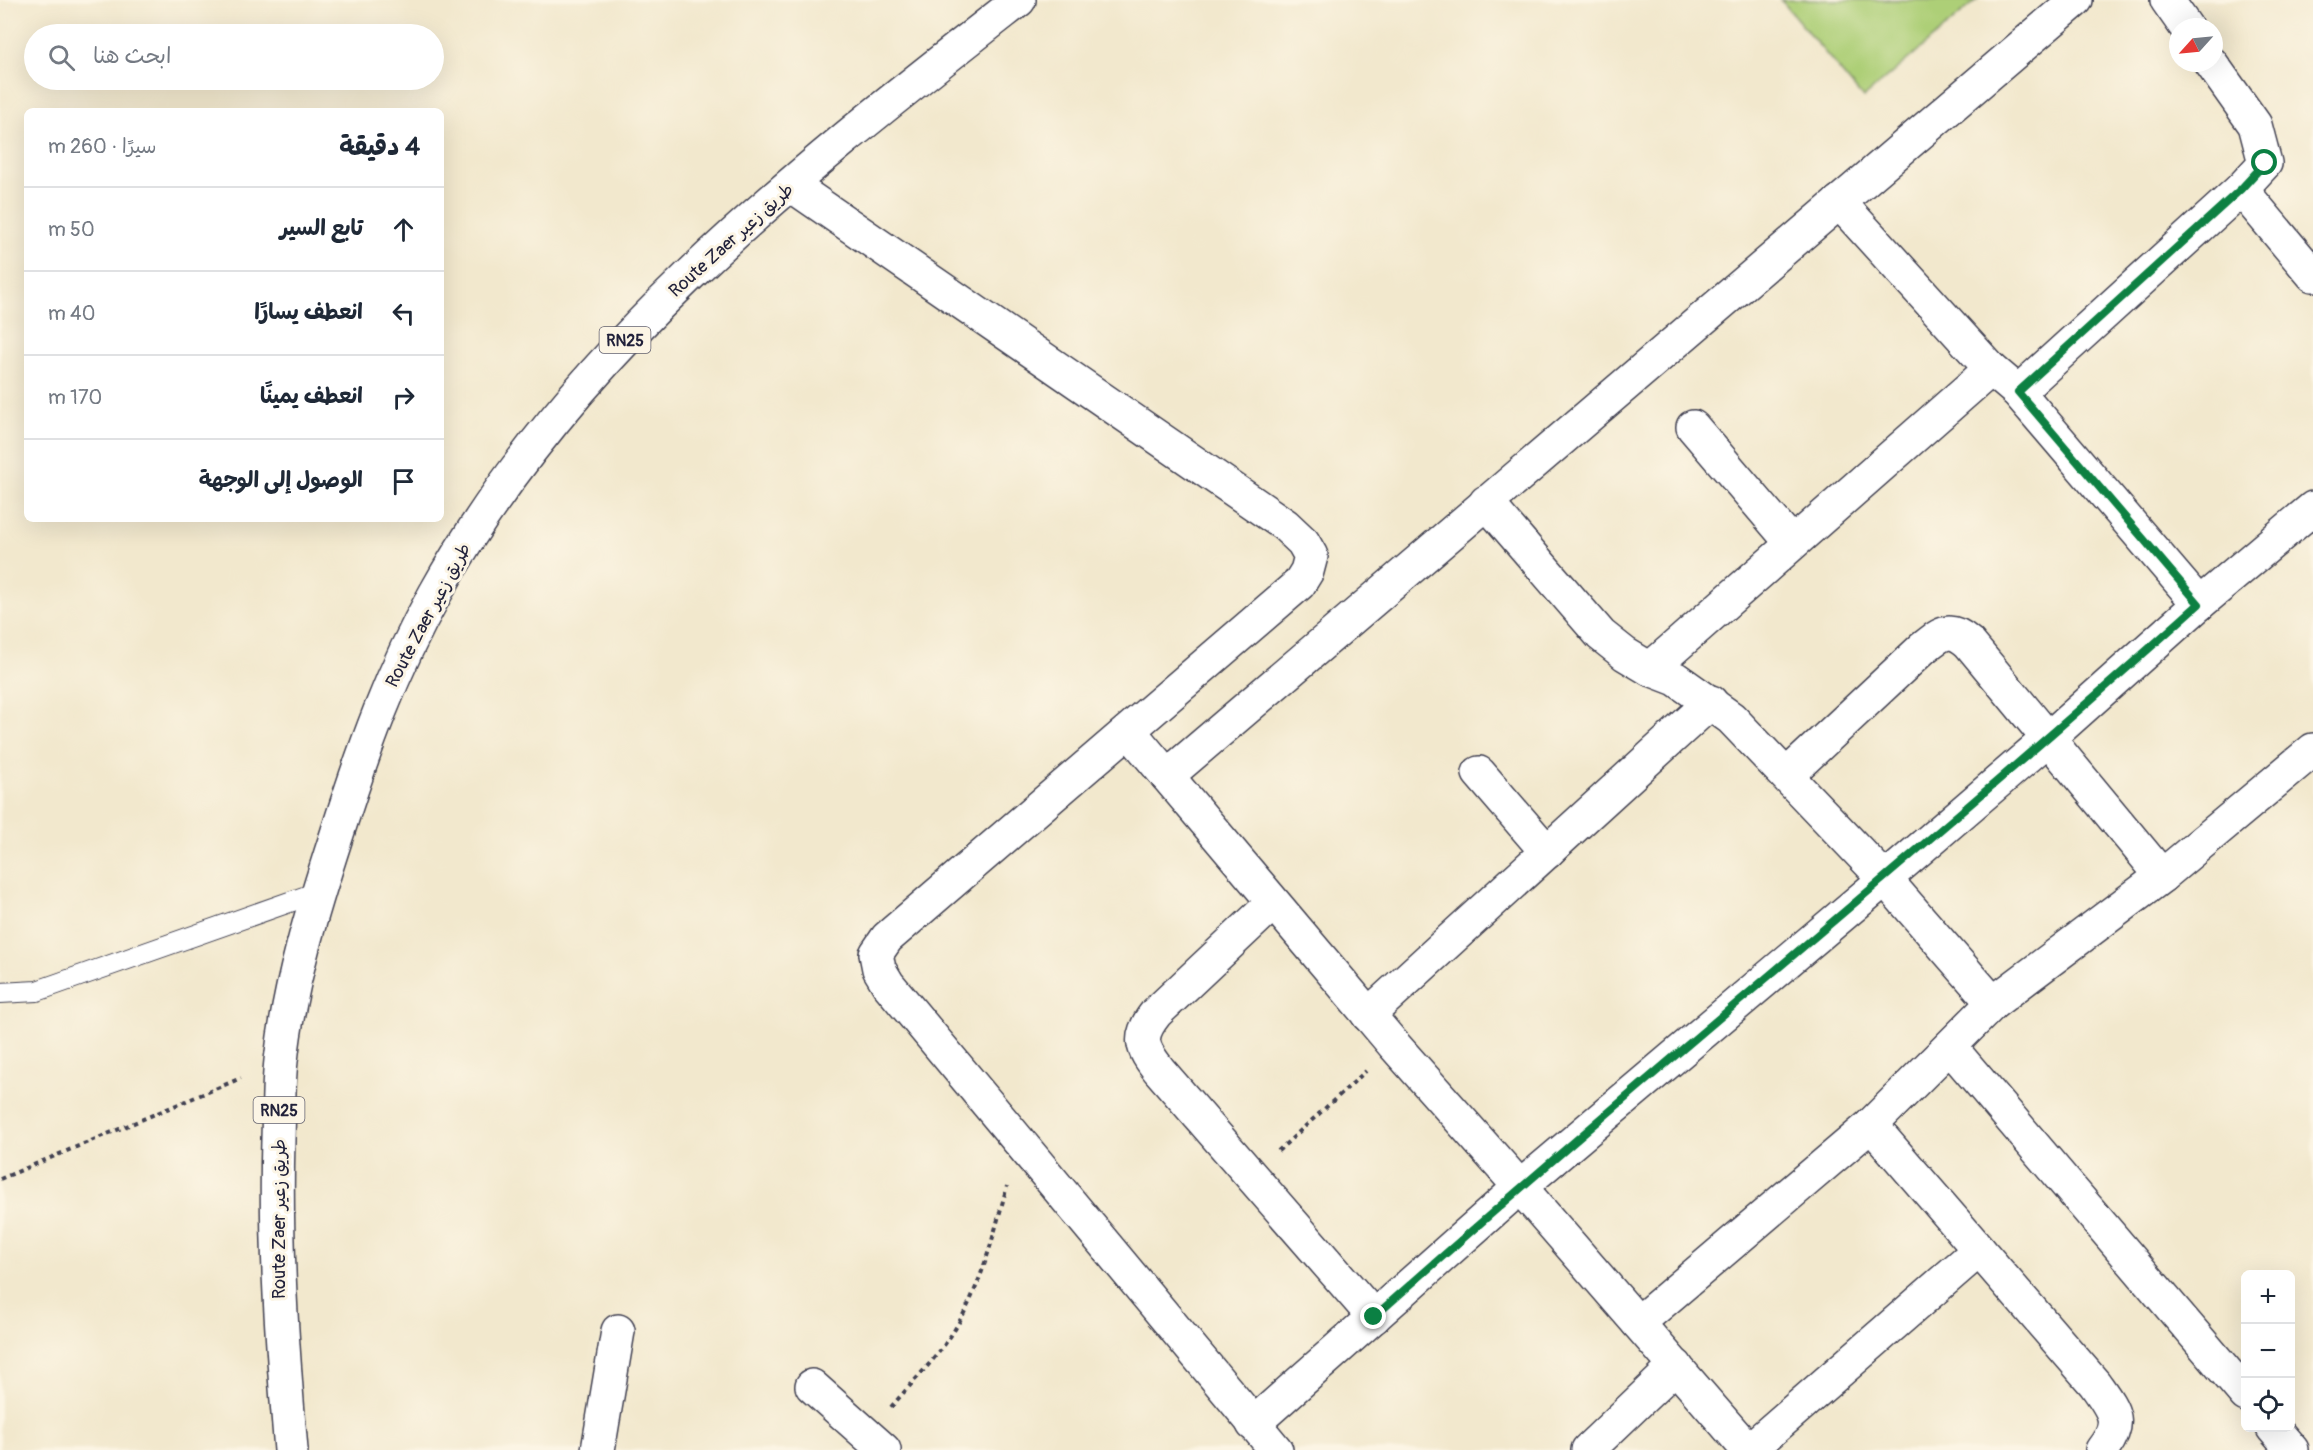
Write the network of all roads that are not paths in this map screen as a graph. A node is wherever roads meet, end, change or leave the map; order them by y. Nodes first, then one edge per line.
1 (1019, 0) edge
2 (2076, 0) edge
3 (2167, 0) edge
4 (2180, 18) edge
5 (2217, 72) edge
6 (791, 185) junction
7 (2241, 189) junction
8 (1839, 202) junction
9 (2313, 275) edge
10 (1991, 369) junction
11 (2018, 392) junction
12 (1693, 427) dead end
13 (1486, 502) junction
14 (2313, 508) edge
15 (1792, 543) junction
16 (2199, 604) junction
17 (1650, 669) junction
18 (1711, 702) junction
19 (1129, 731) junction
20 (2049, 738) junction
21 (2313, 750) edge
22 (1479, 773) dead end
23 (1167, 776) junction
24 (1787, 776) junction
25 (1547, 852) junction
26 (2162, 876) junction
27 (1885, 879) junction
28 (318, 892) junction
29 (1273, 903) junction
30 (0, 993) edge
31 (1994, 1003) junction
32 (1368, 1015) junction
33 (1950, 1047) junction
34 (1871, 1125) junction
35 (1520, 1187) junction
36 (1979, 1250) junction
37 (1374, 1317) junction
38 (1638, 1323) junction
39 (618, 1331) dead end
40 (1676, 1366) junction
41 (812, 1386) dead end
42 (2241, 1389) edge
43 (1253, 1424) junction
44 (2276, 1432) edge
45 (876, 1442) edge
46 (291, 1450) edge
47 (598, 1450) edge
48 (1275, 1450) edge
49 (1588, 1450) edge
50 (1748, 1450) edge
51 (2102, 1450) edge
52 (2292, 1450) edge

1 - 6 street, Route Zaer طريق زعير / RN25
2 - 8 street
3 - 4 street
5 - 7 street
6 - 19 street
6 - 28 street, Route Zaer طريق زعير / RN25
7 - 9 street
7 - 11 street
8 - 10 street
8 - 13 street
10 - 11 street
10 - 15 street
11 - 16 street
12 - 15 street
13 - 17 street
13 - 23 street
14 - 16 street
15 - 17 street
16 - 20 street
17 - 18 street
18 - 24 street
18 - 25 street
19 - 23 street
19 - 43 street
20 - 24 street
20 - 26 street
20 - 27 street
21 - 26 street
22 - 25 street
23 - 29 street
24 - 27 street
25 - 32 street
26 - 31 street
27 - 31 street
27 - 35 street
28 - 30 lane
28 - 46 street, Route Zaer طريق زعير / RN25
29 - 32 street
29 - 37 street
31 - 33 street
32 - 35 street
33 - 34 street
33 - 42 street
34 - 36 street
34 - 38 street
35 - 37 street
35 - 38 street
36 - 50 street
36 - 51 street
37 - 43 street
38 - 40 street
39 - 47 street
40 - 49 street
40 - 50 street
41 - 45 street
43 - 48 street
44 - 52 street

